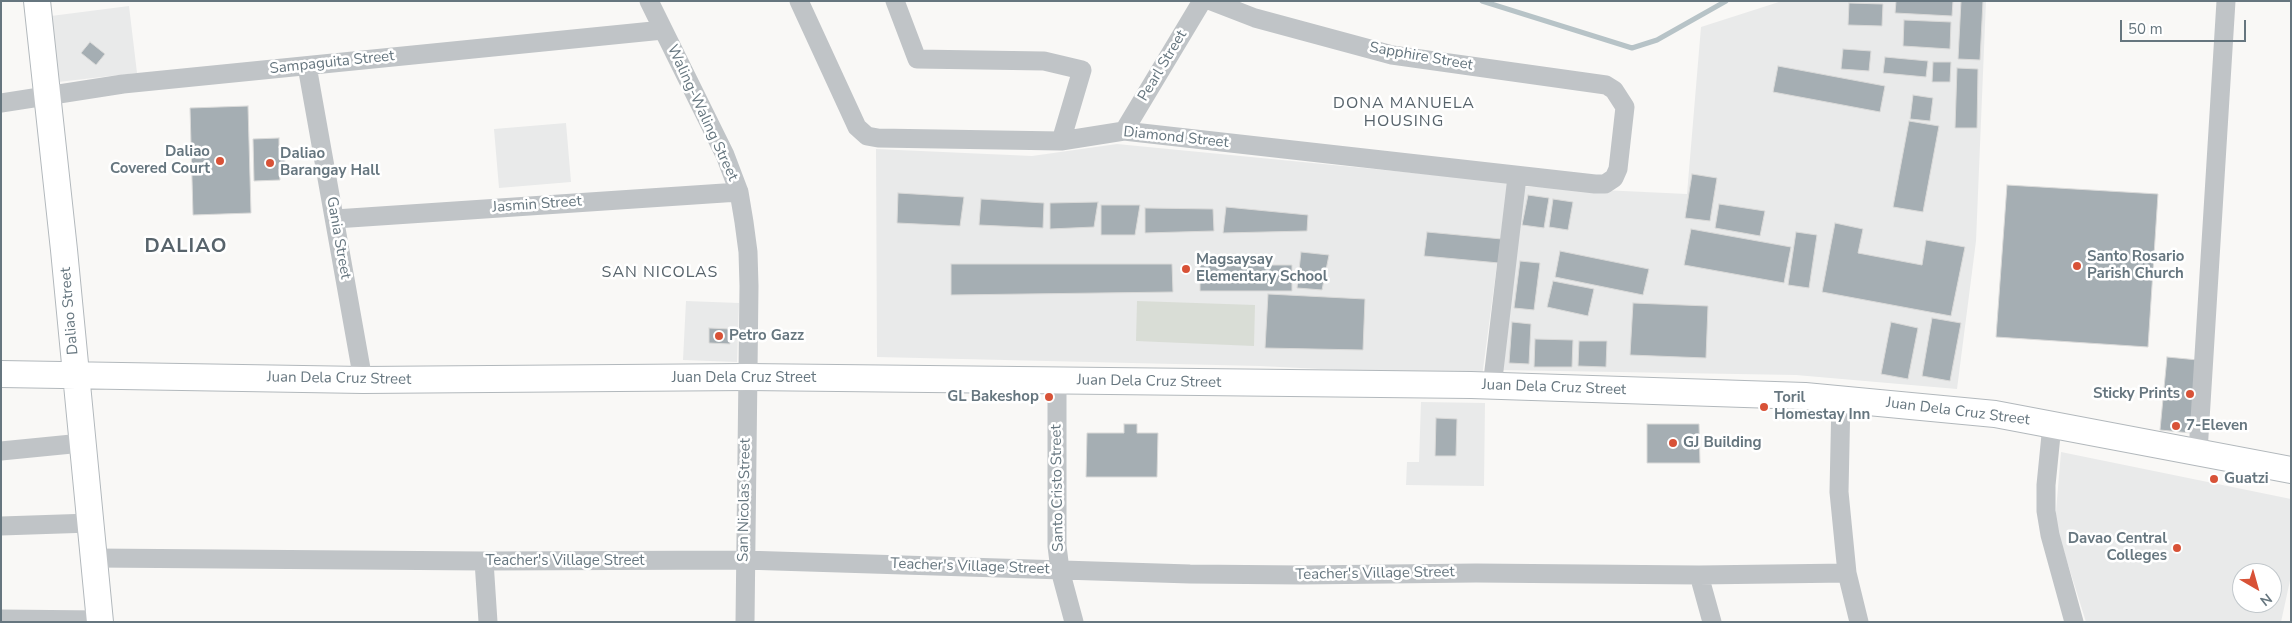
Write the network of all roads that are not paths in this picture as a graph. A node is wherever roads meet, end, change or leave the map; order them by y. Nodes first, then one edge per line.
1 (36, 1) edge
2 (648, 1) edge
3 (799, 1) edge
4 (894, 1) edge
5 (1202, 1) edge
6 (1211, 1) edge
7 (2226, 1) edge
8 (663, 30) junction
9 (307, 66) junction
10 (46, 95) junction
11 (1, 103) edge
12 (1124, 131) junction
13 (1061, 141) junction
14 (1517, 177) junction
15 (1606, 184) joint
16 (739, 192) junction
17 (335, 219) junction
18 (1, 374) edge
19 (76, 374) junction
20 (748, 377) junction
21 (363, 380) junction
22 (1057, 382) junction
23 (1492, 387) junction
24 (1841, 398) junction
25 (2052, 424) junction
26 (82, 442) junction
27 (1, 451) edge
28 (2198, 452) junction
29 (2291, 470) edge
30 (91, 523) junction
31 (1, 526) edge
32 (94, 558) junction
33 (744, 560) junction
34 (484, 561) junction
35 (1060, 570) junction
36 (1846, 572) junction
37 (1699, 576) junction
38 (1, 619) edge
39 (100, 621) edge
40 (488, 622) edge
41 (745, 622) edge
42 (1074, 622) edge
43 (1712, 622) edge
44 (1858, 622) edge
45 (2074, 622) edge

1 - 10 street, Daliao Street
2 - 8 street, Waling-Waling Street
3 - 13 street, Diamond Street
4 - 13 street
5 - 12 street, Pearl Street
6 - 15 street, Sapphire Street
7 - 28 street
8 - 9 street, Sampaguita Street
8 - 16 street, Waling-Waling Street
9 - 10 street, Sampaguita Street
9 - 17 street, Gania Street
10 - 11 street, Sampaguita Street
10 - 19 street, Daliao Street
12 - 13 street, Diamond Street
12 - 14 street, Diamond Street
14 - 15 street, Diamond Street
14 - 23 street
16 - 17 street, Jasmin Street
16 - 20 street, Waling-Waling Street
17 - 21 street, Gania Street
18 - 19 street, Juan Dela Cruz Street
19 - 21 street, Juan Dela Cruz Street
19 - 26 street, Daliao Street
20 - 21 street, Juan Dela Cruz Street
20 - 22 street, Juan Dela Cruz Street
20 - 33 street, San Nicolas Street
22 - 23 street, Juan Dela Cruz Street
22 - 35 street, Santo Cristo Street
23 - 24 street, Juan Dela Cruz Street
24 - 25 street, Juan Dela Cruz Street
24 - 36 street
25 - 28 street, Juan Dela Cruz Street
25 - 45 street
26 - 27 street
26 - 30 street, Daliao Street
28 - 29 street, Juan Dela Cruz Street
30 - 31 street
30 - 32 street, Daliao Street
32 - 34 street, Teacher's Village Street
32 - 39 street, Daliao Street
33 - 34 street, Teacher's Village Street
33 - 35 street, Teacher's Village Street
33 - 41 street, San Nicolas Street
34 - 40 street
35 - 37 street, Teacher's Village Street
35 - 42 street, Santo Cristo Street
36 - 37 street, Teacher's Village Street
36 - 44 street
37 - 43 street
38 - 39 street

